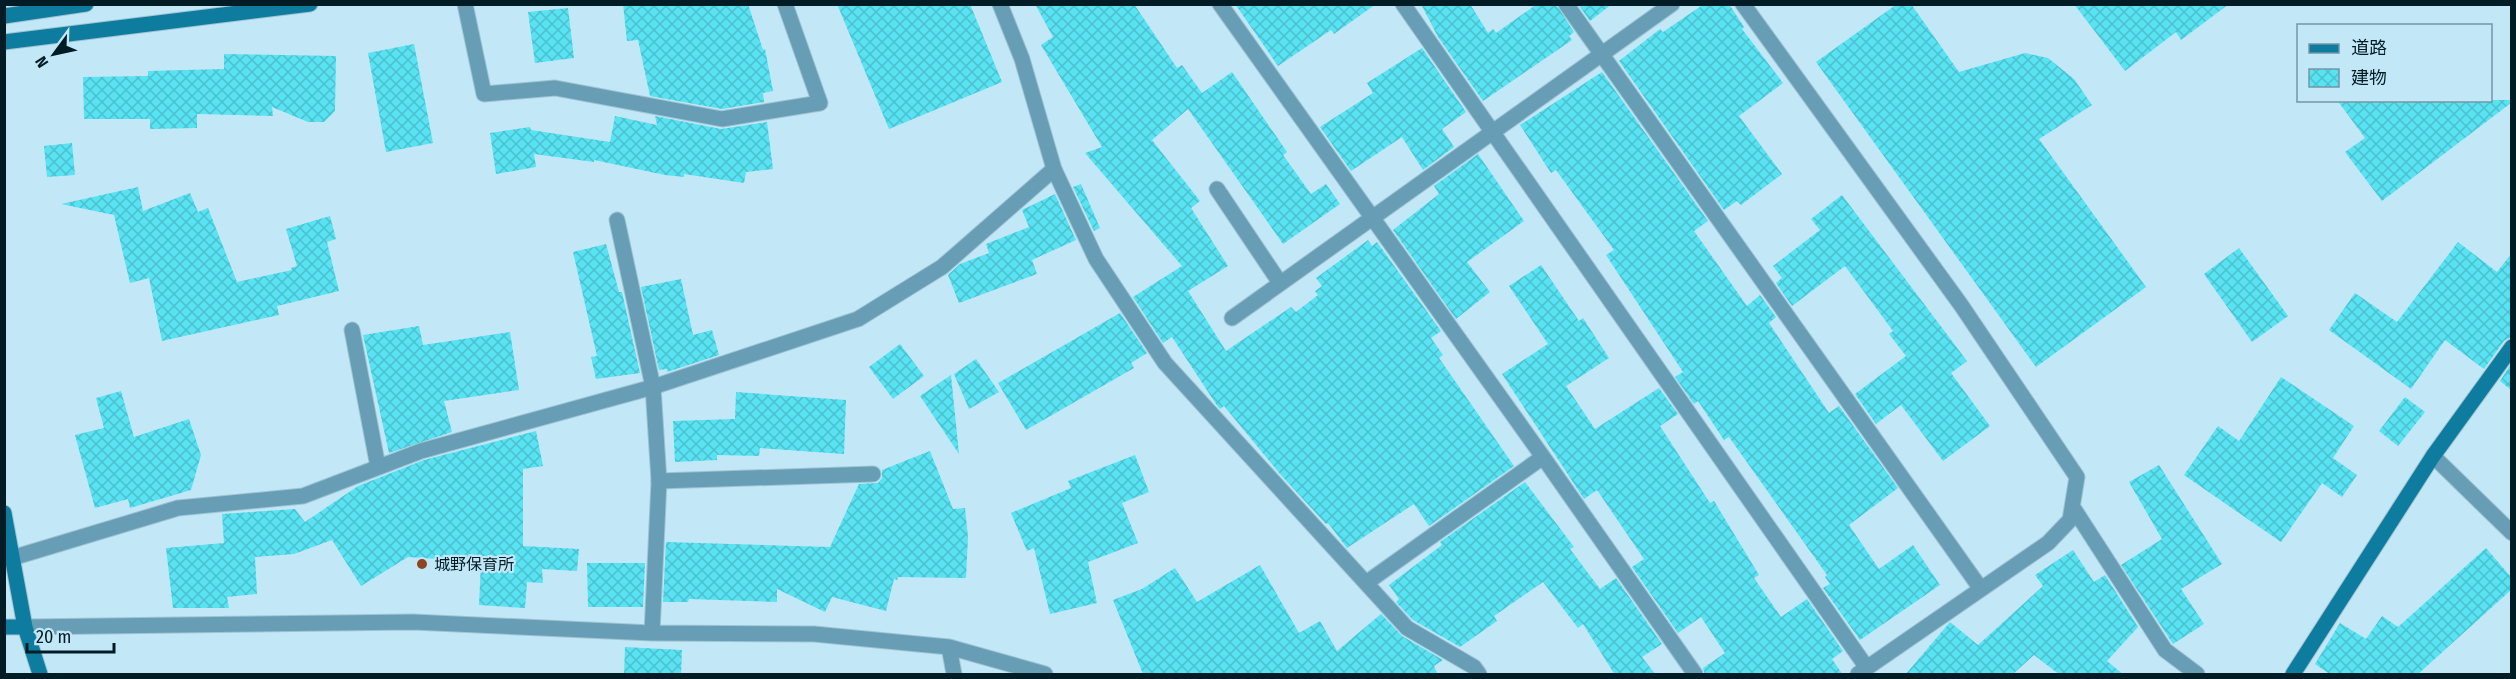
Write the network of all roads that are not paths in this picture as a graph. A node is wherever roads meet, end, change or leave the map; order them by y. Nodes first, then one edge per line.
1 (86, 4) edge
2 (310, 4) edge
3 (465, 4) edge
4 (785, 4) edge
5 (1000, 4) edge
6 (1220, 4) edge
7 (1403, 4) edge
8 (1566, 4) edge
9 (1672, 4) edge
10 (1743, 4) edge
11 (4, 16) edge
12 (4, 42) edge
13 (1601, 55) junction
14 (1491, 132) junction
15 (1054, 169) junction
16 (1217, 189) dead end
17 (1372, 217) junction
18 (616, 220) dead end
19 (1280, 283) junction
20 (1232, 318) dead end
21 (352, 330) dead end
22 (2511, 347) edge
23 (653, 387) junction
24 (2433, 456) junction
25 (1544, 457) junction
26 (378, 467) junction
27 (873, 474) dead end
28 (660, 481) junction
29 (2074, 509) junction
30 (4, 513) edge
31 (2511, 533) edge
32 (12, 558) junction
33 (1366, 583) junction
34 (1981, 589) junction
35 (4, 627) edge
36 (25, 627) junction
37 (652, 633) junction
38 (949, 647) junction
39 (1863, 671) edge
40 (40, 675) edge
41 (954, 675) edge
42 (1045, 675) edge
43 (1479, 675) edge
44 (1695, 675) edge
45 (2197, 675) edge
46 (2293, 675) edge

1 - 11 street
2 - 12 street
3 - 4 street
5 - 15 street
6 - 17 street
7 - 14 street
8 - 13 street
9 - 13 street
10 - 29 street
13 - 14 street
13 - 34 street
14 - 17 street
14 - 39 street
15 - 23 street
15 - 33 street
16 - 19 street
17 - 19 street
17 - 25 street
18 - 23 street
19 - 20 street
21 - 26 street
22 - 24 street
23 - 26 street
23 - 28 street
24 - 31 street
24 - 46 street
25 - 33 street
25 - 44 street
26 - 32 street
27 - 28 street
28 - 37 street
29 - 34 street
29 - 45 street
30 - 32 street
32 - 36 street
33 - 43 street
34 - 39 street
35 - 36 street
36 - 37 street
36 - 40 street
37 - 38 street
38 - 41 street
38 - 42 street

